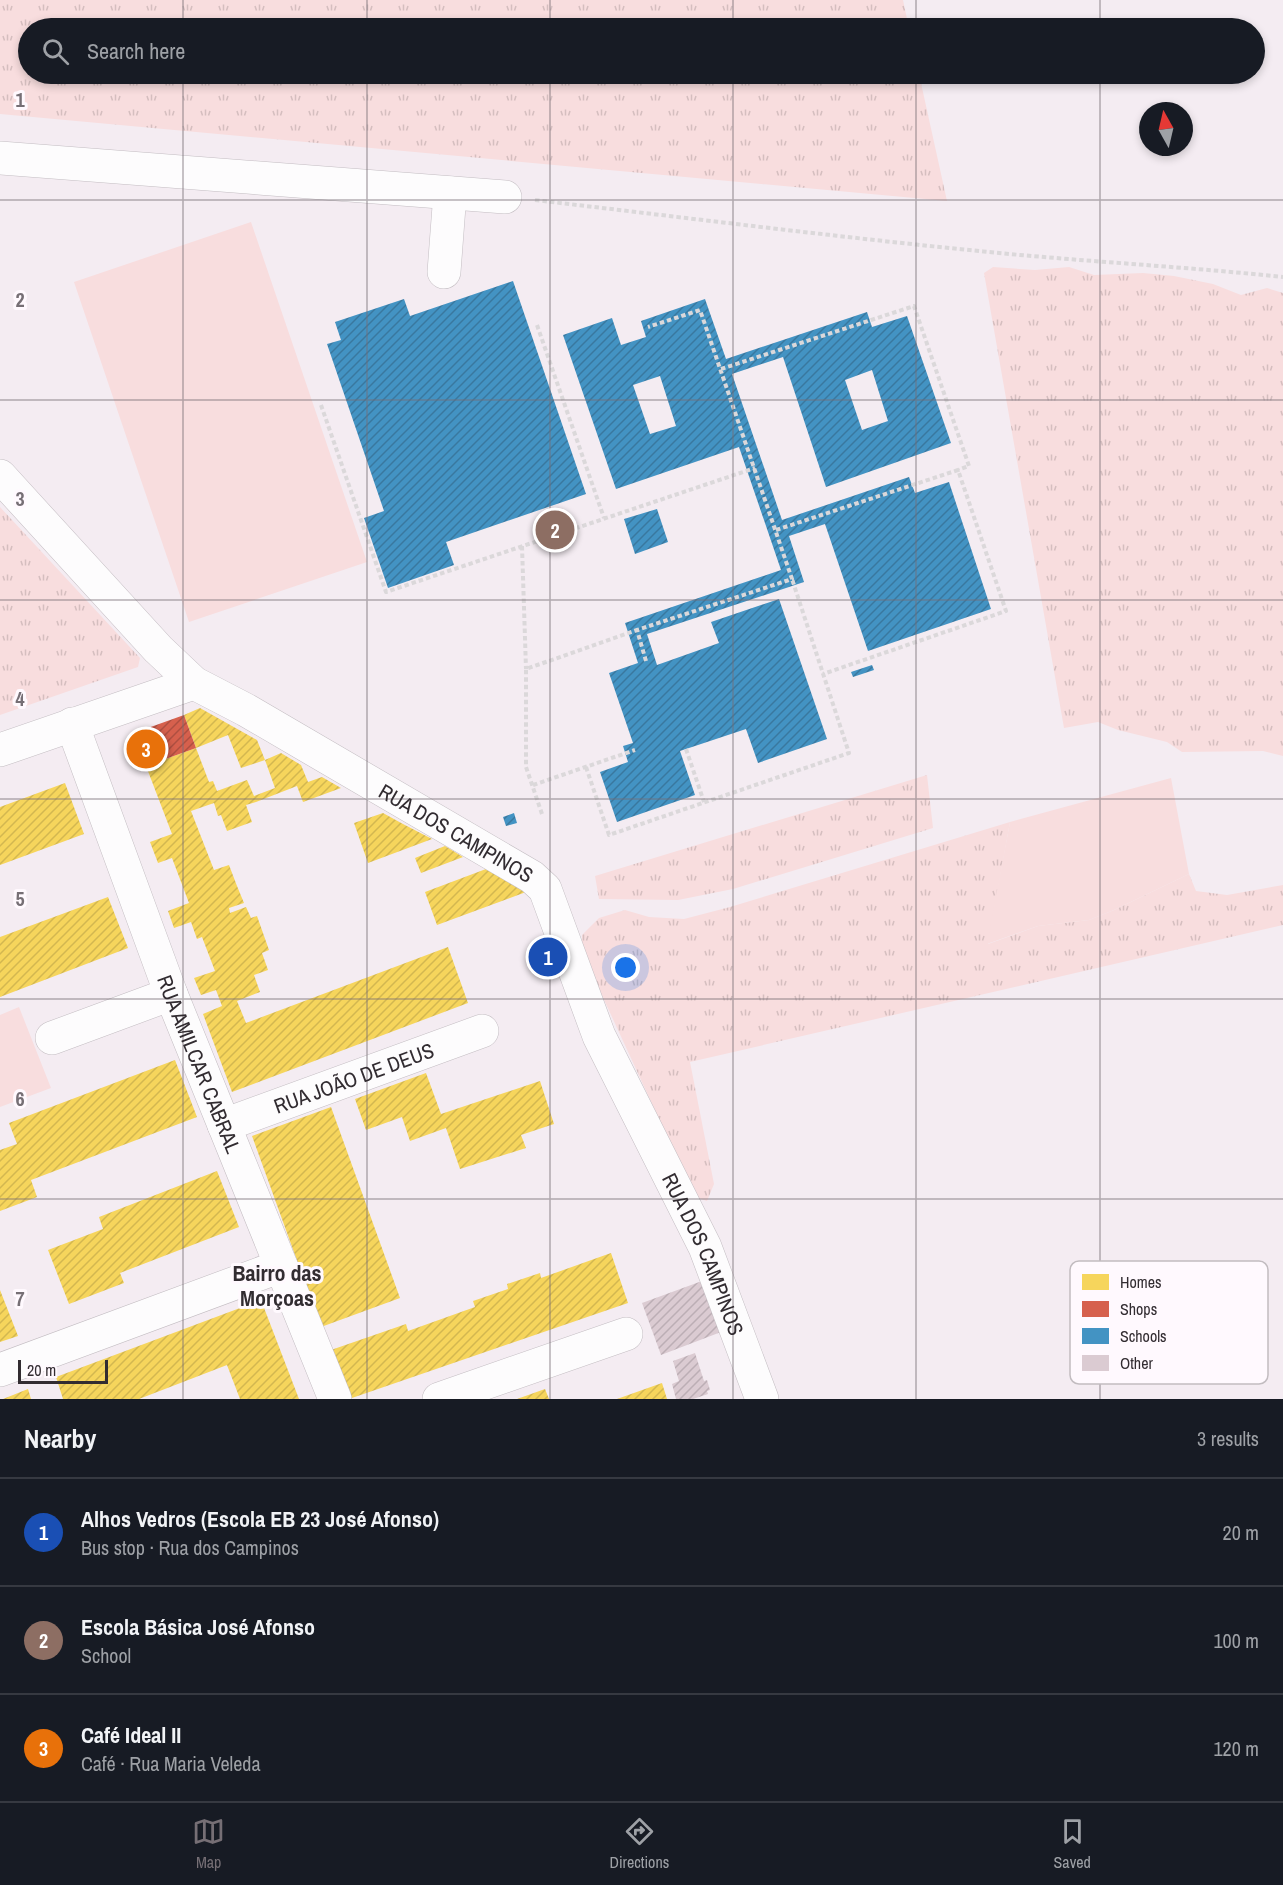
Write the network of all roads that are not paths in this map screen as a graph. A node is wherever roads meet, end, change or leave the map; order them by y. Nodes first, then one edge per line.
1 (0, 158) edge
2 (450, 193) junction
3 (505, 197) road end
4 (444, 272) dead end
5 (0, 476) edge
6 (194, 683) junction
7 (72, 724) junction
8 (0, 750) edge
9 (171, 994) junction
10 (482, 1031) dead end
11 (52, 1038) dead end
12 (224, 1125) junction
13 (281, 1266) junction
14 (626, 1334) dead end
15 (0, 1370) edge
16 (335, 1399) edge
17 (439, 1399) edge
18 (762, 1399) edge

1 - 2 street
2 - 3 street
2 - 4 street
5 - 6 street, RUA DOS CAMPINOS
6 - 7 street
6 - 18 street, RUA DOS CAMPINOS
7 - 8 street
7 - 9 street, RUA AMILCAR CABRAL
9 - 11 street
9 - 12 street, RUA AMILCAR CABRAL
10 - 12 street, RUA JOÃO DE DEUS
12 - 13 street, RUA AMILCAR CABRAL
13 - 15 street
13 - 16 street, RUA AMILCAR CABRAL
14 - 17 street

